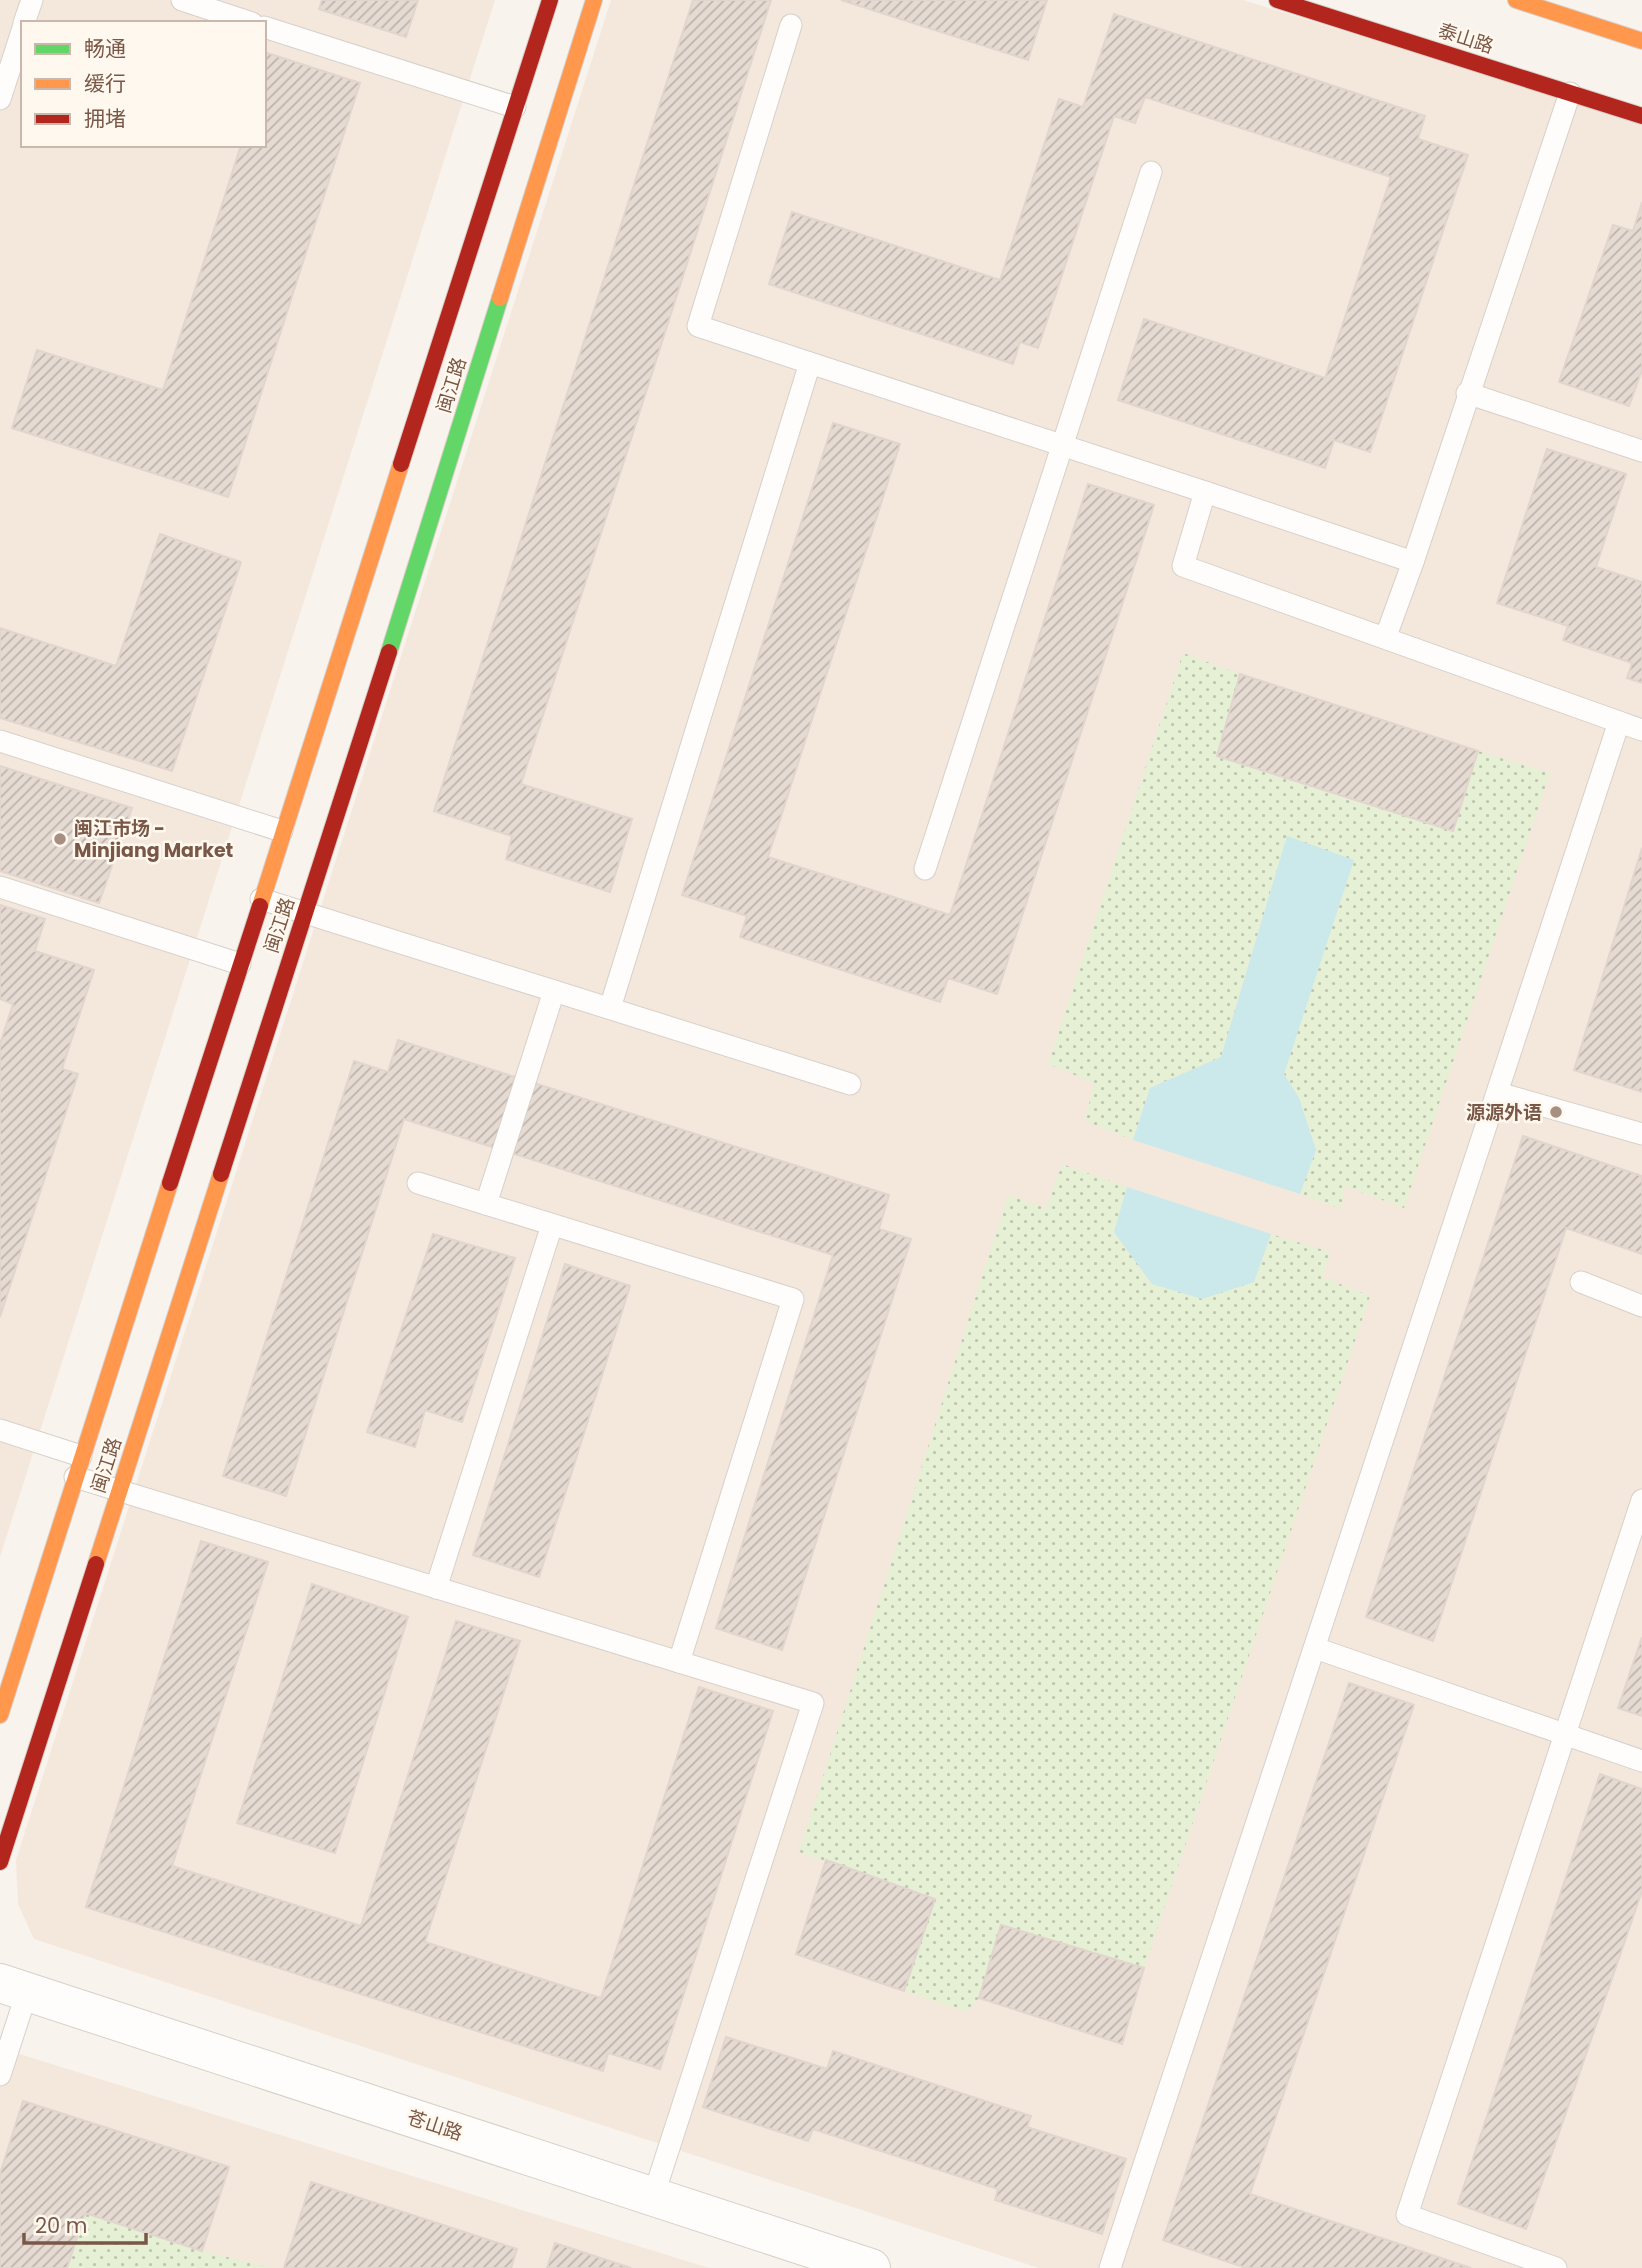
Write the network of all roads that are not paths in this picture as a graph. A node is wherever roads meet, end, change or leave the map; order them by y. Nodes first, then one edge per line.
1 (32, 0) edge
2 (182, 0) edge
3 (550, 0) edge
4 (594, 0) edge
5 (1277, 0) edge
6 (1516, 0) edge
7 (25, 21) edge
8 (247, 21) edge
9 (791, 25) dead end
10 (266, 28) edge
11 (21, 34) edge
12 (1642, 41) edge
13 (1570, 93) junction
14 (0, 99) edge
15 (515, 107) junction
16 (1642, 116) edge
17 (1152, 172) dead end
18 (810, 363) junction
19 (1468, 393) junction
20 (1062, 446) junction
21 (1642, 451) edge
22 (1205, 492) junction
23 (1412, 562) junction
24 (1386, 636) junction
25 (1619, 722) junction
26 (1642, 730) edge
27 (0, 741) edge
28 (282, 831) junction
29 (925, 869) dead end
30 (0, 887) edge
31 (261, 899) junction
32 (305, 912) junction
33 (240, 964) junction
34 (554, 991) junction
35 (610, 1008) junction
36 (850, 1084) dead end
37 (1498, 1093) junction
38 (1642, 1134) edge
39 (418, 1183) dead end
40 (486, 1204) junction
41 (552, 1225) junction
42 (1581, 1282) dead end
43 (1642, 1306) edge
44 (0, 1430) edge
45 (81, 1456) junction
46 (75, 1477) junction
47 (120, 1491) junction
48 (1642, 1500) edge
49 (436, 1588) junction
50 (1315, 1648) junction
51 (679, 1662) junction
52 (0, 1715) edge
53 (1563, 1734) junction
54 (1642, 1761) edge
55 (0, 1862) edge
56 (14, 1987) edge
57 (0, 2076) edge
58 (653, 2197) junction
59 (871, 2268) edge
60 (1110, 2268) edge
61 (1556, 2268) edge

1 - 7 lane
2 - 8 lane
3 - 15 main road, 闽江路
4 - 32 main road, 闽江路
5 - 13 main road, 泰山路
6 - 12 main road
9 - 18 lane
10 - 15 lane
11 - 14 lane
13 - 16 main road, 泰山路
13 - 19 lane
15 - 28 main road, 闽江路
17 - 20 lane
18 - 20 lane
18 - 35 lane
19 - 21 lane
19 - 23 lane
20 - 22 lane
20 - 29 lane
22 - 23 lane
22 - 24 lane
23 - 24 lane
24 - 25 lane
25 - 26 lane
25 - 37 lane
27 - 28 lane
28 - 31 main road, 闽江路
30 - 33 lane
31 - 32 lane
31 - 33 main road, 闽江路
32 - 34 lane
32 - 47 main road, 闽江路
33 - 45 main road, 闽江路
34 - 35 lane
34 - 40 lane
35 - 36 lane
37 - 38 lane
37 - 50 lane
39 - 40 lane
40 - 41 lane
41 - 49 lane
41 - 51 lane
42 - 43 lane
44 - 45 lane
45 - 46 main road, 闽江路
46 - 47 lane
46 - 52 main road, 闽江路
47 - 49 lane
47 - 55 main road, 闽江路
48 - 53 lane
49 - 51 lane
50 - 53 lane
50 - 60 lane
51 - 58 lane
53 - 54 lane
53 - 61 lane
56 - 57 lane
56 - 58 street, 苍山路
58 - 59 street, 苍山路

